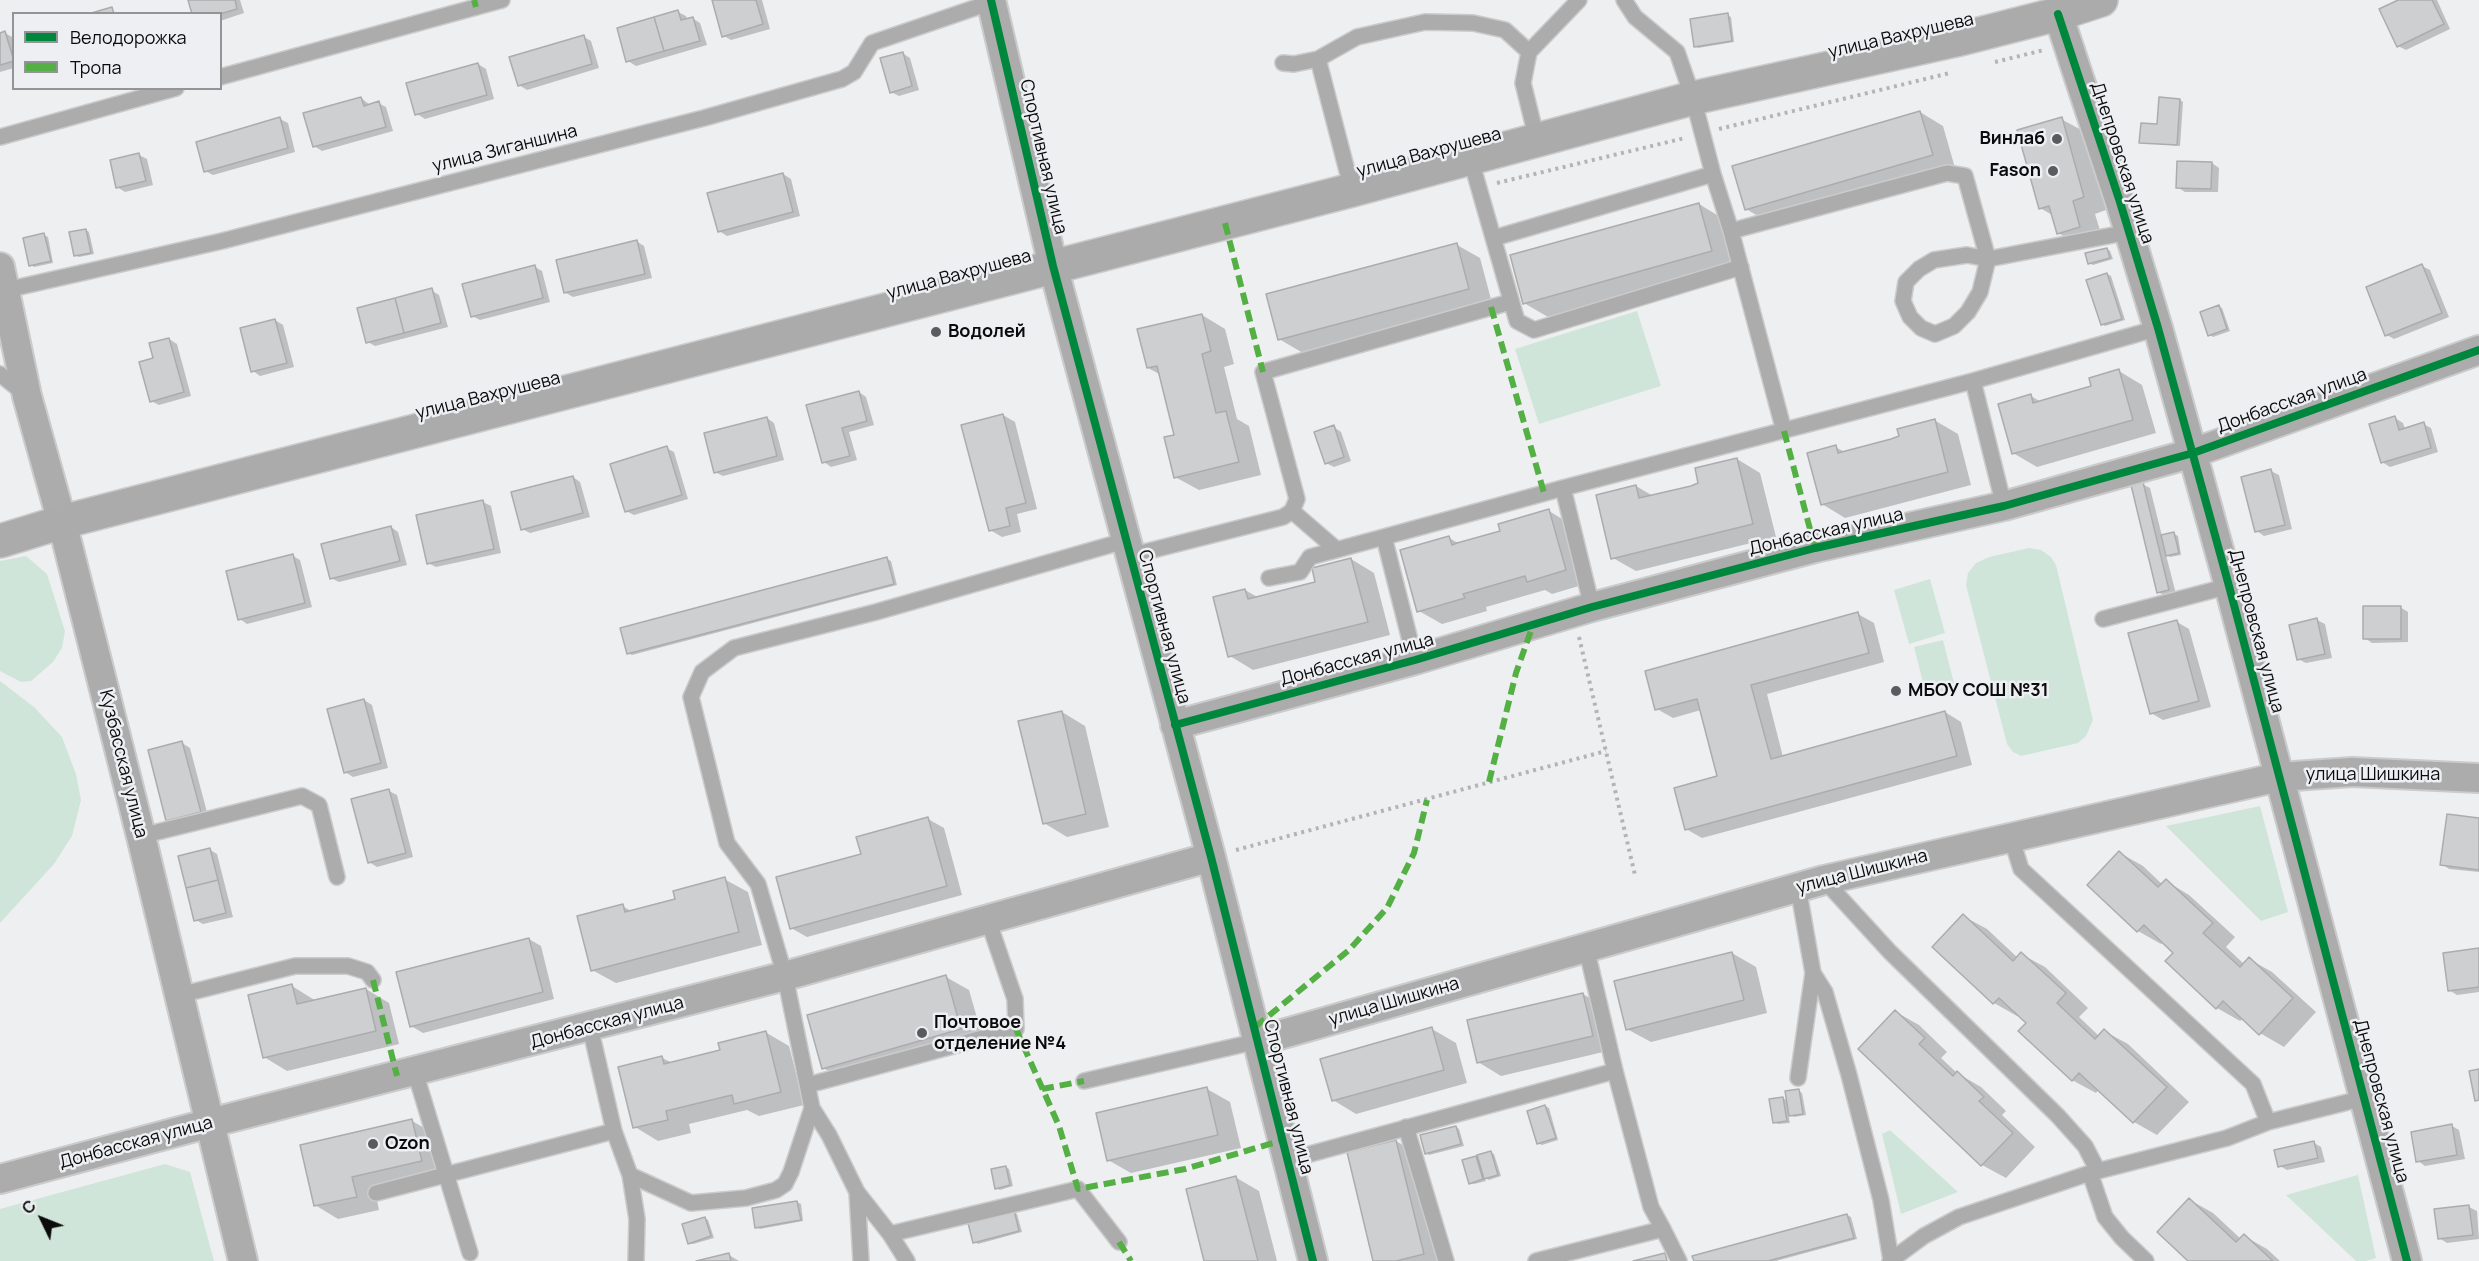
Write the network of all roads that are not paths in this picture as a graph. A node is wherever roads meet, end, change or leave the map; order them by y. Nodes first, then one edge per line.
1 (502, 0) edge
2 (1579, 0) edge
3 (1624, 0) edge
4 (2101, 0) edge
5 (991, 1) edge
6 (2063, 29) junction
7 (1529, 52) junction
8 (1318, 59) junction
9 (1283, 63) dead end
10 (222, 75) edge
11 (169, 90) edge
12 (1693, 98) junction
13 (0, 136) edge
14 (1537, 140) junction
15 (1474, 172) junction
16 (1713, 174) junction
17 (1352, 190) junction
18 (1731, 231) junction
19 (2129, 232) junction
20 (1494, 238) junction
21 (1988, 259) junction
22 (1053, 266) junction
23 (1741, 267) junction
24 (4, 296) edge
25 (1510, 302) junction
26 (2158, 328) junction
27 (2479, 350) edge
28 (0, 374) edge
29 (1973, 381) junction
30 (27, 396) junction
31 (1784, 431) junction
32 (2193, 453) junction
33 (1563, 488) junction
34 (2004, 506) junction
35 (1292, 511) junction
36 (62, 522) junction
37 (1384, 537) junction
38 (0, 541) edge
39 (1127, 549) junction
40 (1336, 549) junction
41 (1269, 578) dead end
42 (2229, 586) junction
43 (1582, 610) junction
44 (2103, 619) dead end
45 (1415, 660) junction
46 (1175, 725) junction
47 (2279, 777) junction
48 (2479, 778) edge
49 (141, 836) junction
50 (2011, 837) junction
51 (1210, 857) junction
52 (337, 877) dead end
53 (1811, 883) junction
54 (988, 920) junction
55 (1586, 947) junction
56 (1813, 973) junction
57 (785, 976) junction
58 (373, 980) dead end
59 (180, 994) junction
60 (590, 1027) junction
61 (1258, 1041) junction
62 (1615, 1071) junction
63 (415, 1072) junction
64 (1798, 1078) dead end
65 (1084, 1081) dead end
66 (808, 1085) junction
67 (2364, 1098) junction
68 (812, 1108) junction
69 (2268, 1122) junction
70 (210, 1123) junction
71 (1406, 1127) junction
72 (614, 1131) junction
73 (1288, 1160) junction
74 (2094, 1172) junction
75 (444, 1175) junction
76 (630, 1175) junction
77 (0, 1179) edge
78 (376, 1192) dead end
79 (857, 1192) junction
80 (1662, 1229) junction
81 (891, 1234) junction
82 (1119, 1242) dead end
83 (470, 1253) dead end
84 (1891, 1260) edge
85 (243, 1261) edge
86 (636, 1261) edge
87 (861, 1261) edge
88 (907, 1261) edge
89 (1313, 1261) edge
90 (1446, 1261) edge
91 (1536, 1261) edge
92 (1678, 1261) edge
93 (2146, 1261) edge
94 (2408, 1261) edge

1 - 10 lane
2 - 7 lane
3 - 12 lane
4 - 6 main road, улица Вахрушева
5 - 22 street, Спортивная улица
5 - 24 lane, улица Зиганшина
6 - 12 main road, улица Вахрушева
6 - 19 street, Днепровская улица
7 - 8 lane
7 - 14 lane
8 - 9 lane
8 - 17 lane
11 - 13 lane
12 - 14 main road, улица Вахрушева
12 - 16 lane
14 - 15 main road, улица Вахрушева
15 - 17 main road, улица Вахрушева
15 - 20 lane
16 - 18 lane
16 - 20 lane
17 - 22 main road, улица Вахрушева
18 - 21 lane
18 - 23 lane
19 - 21 lane
19 - 26 street, Днепровская улица
20 - 25 lane
21 - 21 lane
22 - 36 main road, улица Вахрушева
22 - 39 street, Спортивная улица
23 - 25 lane
23 - 31 lane
24 - 30 street, Кузбасская улица
25 - 35 lane
26 - 29 lane
26 - 32 street, Днепровская улица
27 - 32 street, Донбасская улица
28 - 30 lane
29 - 31 lane
29 - 34 lane
30 - 36 street, Кузбасская улица
31 - 33 lane
32 - 34 street, Донбасская улица
32 - 42 street, Днепровская улица
33 - 37 lane
33 - 43 lane
34 - 43 street, Донбасская улица
35 - 39 lane
35 - 40 lane
36 - 38 main road, улица Вахрушева
36 - 49 street, Кузбасская улица
37 - 40 lane
37 - 45 lane
39 - 46 street, Спортивная улица
39 - 57 lane
40 - 41 lane
42 - 44 lane
42 - 47 street, Днепровская улица
43 - 45 street, Донбасская улица
45 - 46 street, Донбасская улица
46 - 51 street, Спортивная улица
47 - 48 street, улица Шишкина
47 - 50 street, улица Шишкина
47 - 67 street, Днепровская улица
49 - 52 lane
49 - 59 street, Кузбасская улица
50 - 53 street, улица Шишкина
50 - 69 lane
51 - 54 street, Донбасская улица
51 - 61 street, Спортивная улица
53 - 55 street, улица Шишкина
53 - 56 lane
53 - 74 lane
54 - 57 street, Донбасская улица
54 - 66 lane
55 - 61 street, улица Шишкина
55 - 62 lane
56 - 64 lane
56 - 84 lane
57 - 60 street, Донбасская улица
57 - 66 lane
58 - 59 lane
59 - 70 street, Кузбасская улица
60 - 63 street, Донбасская улица
60 - 72 lane
61 - 65 lane
61 - 73 street, Спортивная улица
62 - 71 lane
62 - 80 lane
63 - 70 street, Донбасская улица
63 - 75 lane
66 - 68 lane
67 - 69 lane
67 - 94 street, Днепровская улица
68 - 76 lane
68 - 79 lane
69 - 74 lane
70 - 77 street, Донбасская улица
70 - 85 street, Кузбасская улица
71 - 73 lane
71 - 90 lane
72 - 75 lane
72 - 76 lane
73 - 89 street, Спортивная улица
74 - 84 lane
74 - 93 lane
75 - 78 lane
75 - 83 lane
76 - 86 lane
79 - 81 lane
79 - 87 lane
80 - 91 lane
80 - 92 lane
81 - 82 lane
81 - 88 lane

